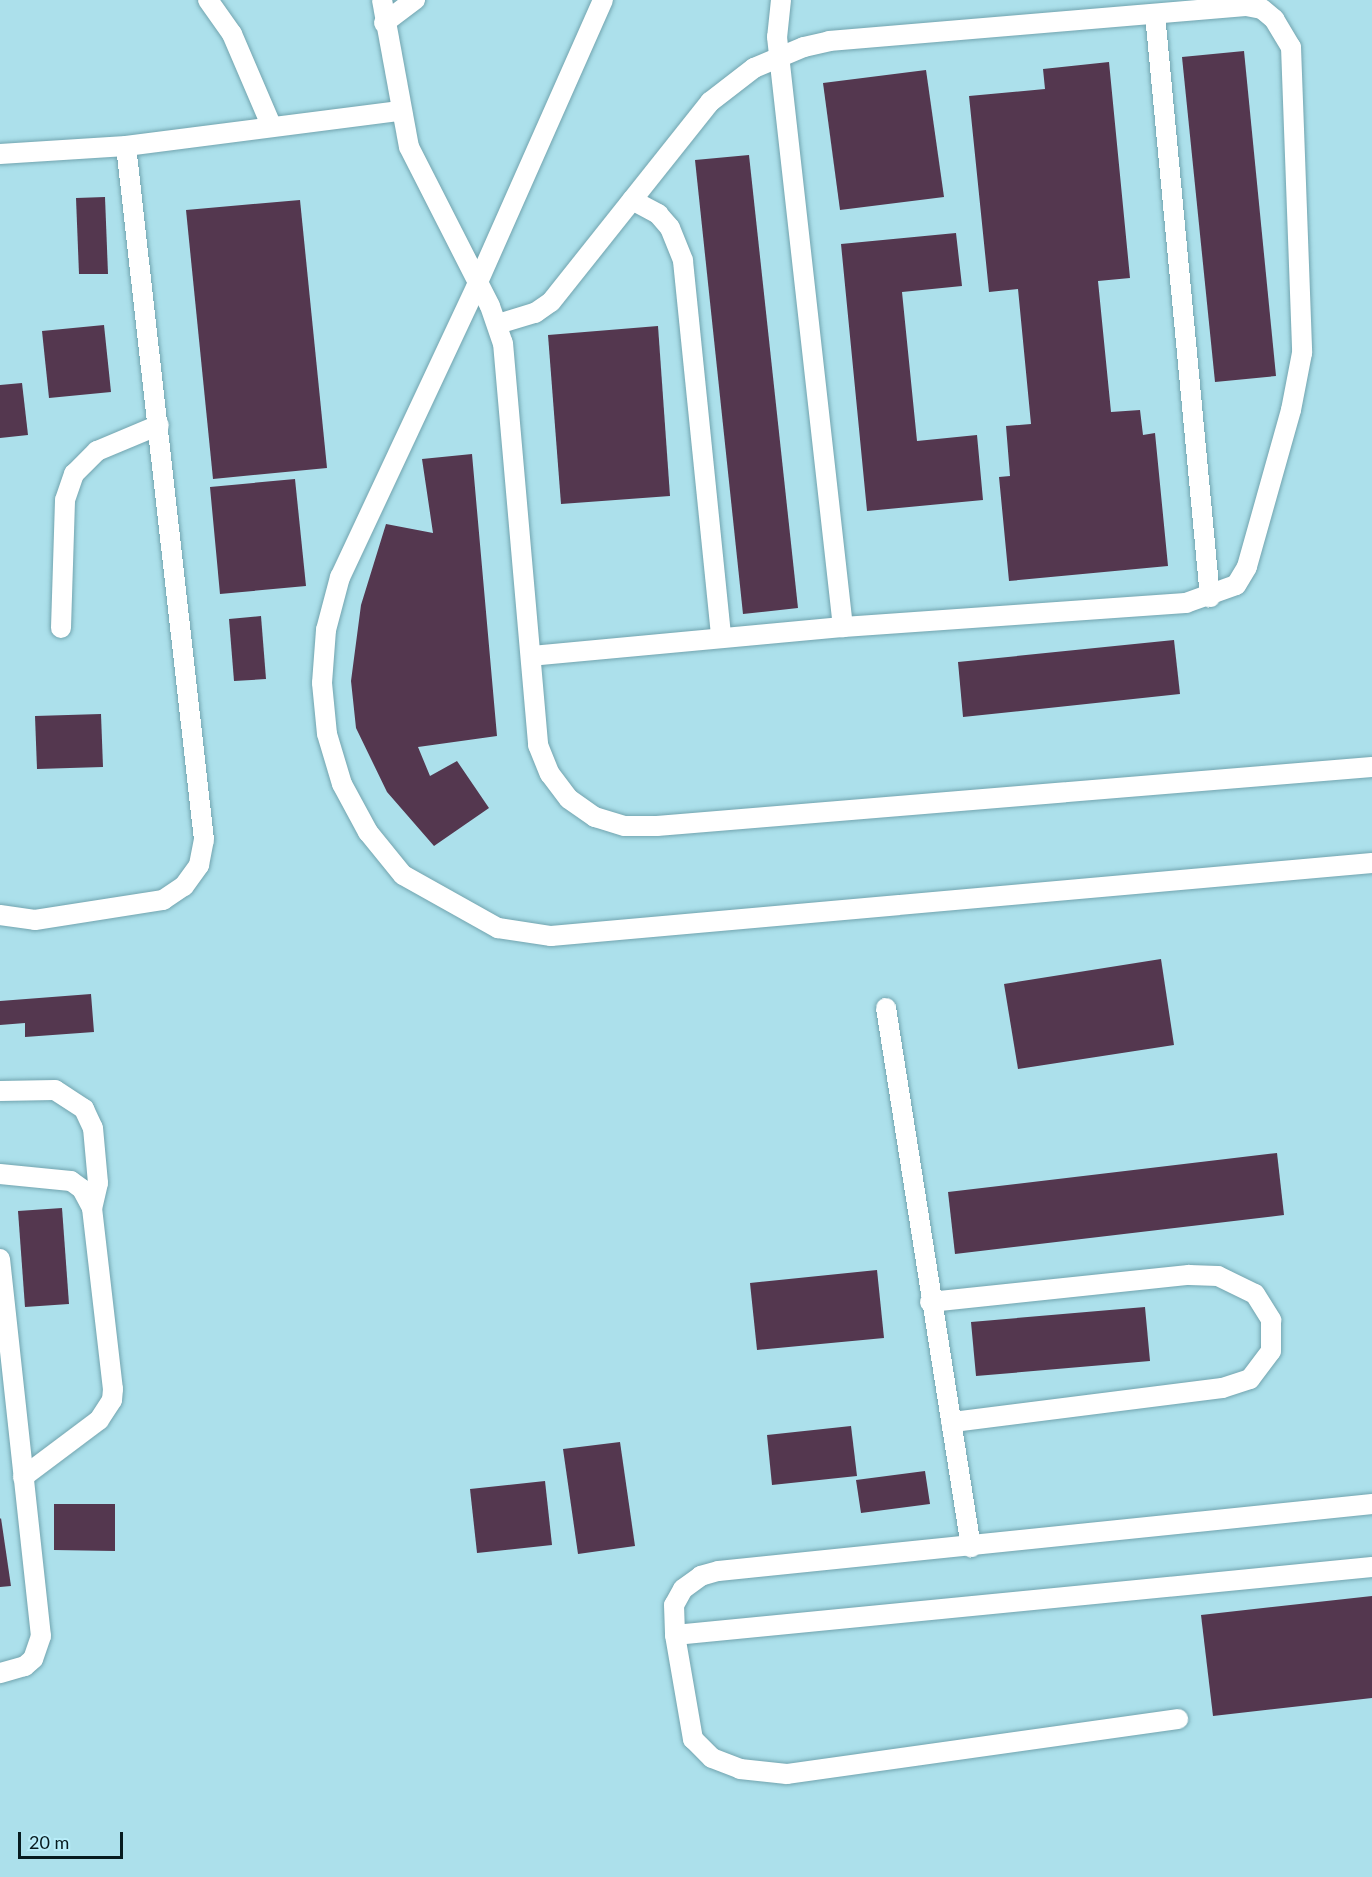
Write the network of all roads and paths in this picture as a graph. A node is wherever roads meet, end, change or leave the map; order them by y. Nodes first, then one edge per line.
1 (208, 0) edge
2 (382, 0) edge
3 (415, 0) edge
4 (603, 0) edge
5 (781, 0) edge
6 (1155, 14) junction
7 (384, 23) junction
8 (779, 56) junction
9 (400, 111) junction
10 (271, 124) junction
11 (126, 146) junction
12 (0, 154) edge
13 (632, 200) junction
14 (477, 285) junction
15 (498, 324) junction
16 (159, 424) junction
17 (1210, 597) junction
18 (843, 627) junction
19 (62, 628) dead end
20 (721, 637) junction
21 (531, 656) junction
22 (1372, 767) edge
23 (1372, 863) edge
24 (0, 915) edge
25 (886, 1008) dead end
26 (0, 1091) edge
27 (0, 1174) edge
28 (92, 1208) junction
29 (0, 1259) edge
30 (930, 1302) junction
31 (951, 1422) junction
32 (23, 1477) junction
33 (1372, 1504) edge
34 (971, 1547) junction
35 (1372, 1567) edge
36 (675, 1635) junction
37 (0, 1672) edge
38 (1178, 1719) dead end

1 - 10 lane
2 - 7 lane
3 - 7 lane
4 - 14 lane
5 - 8 lane
6 - 8 lane
6 - 17 lane
6 - 17 lane
7 - 9 lane
8 - 13 lane
8 - 18 lane
9 - 10 lane
9 - 14 lane
10 - 11 lane
11 - 12 lane
11 - 16 lane
13 - 15 lane
13 - 20 lane
14 - 15 lane
14 - 23 lane
15 - 21 lane
16 - 19 lane
16 - 24 lane
17 - 18 lane
18 - 20 lane
20 - 21 lane
21 - 22 lane
25 - 30 lane
26 - 28 lane
27 - 28 lane
28 - 32 lane
29 - 32 lane
30 - 31 lane
30 - 31 lane
31 - 34 lane
32 - 37 lane
33 - 34 lane
34 - 36 lane
35 - 36 lane
36 - 38 lane

